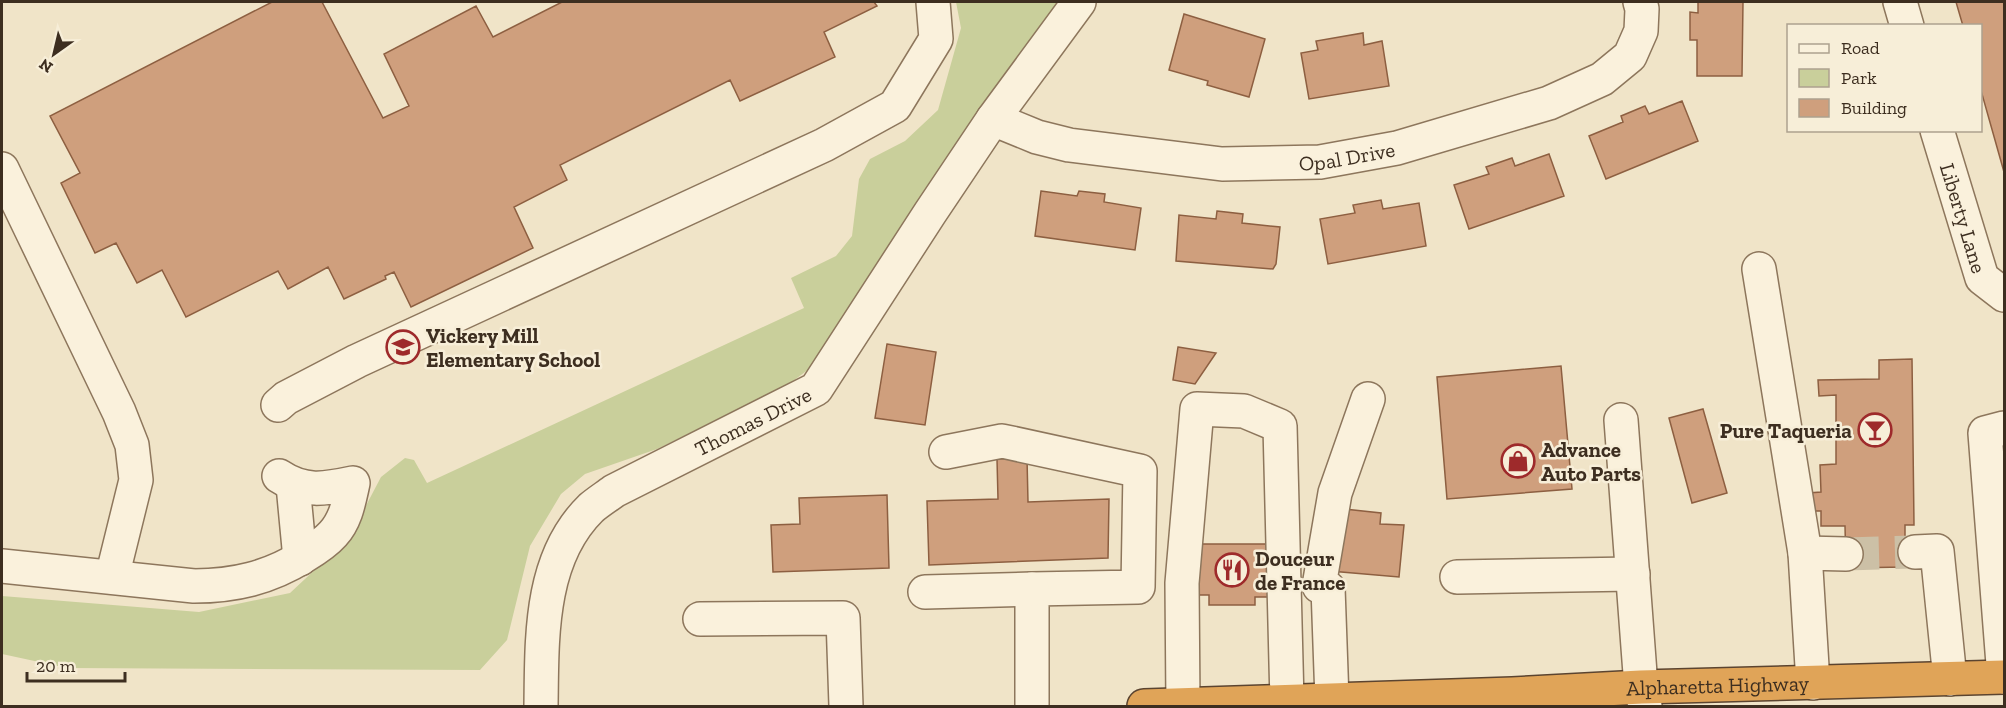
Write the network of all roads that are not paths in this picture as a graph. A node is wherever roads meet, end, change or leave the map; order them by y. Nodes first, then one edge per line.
1 (933, 2) edge
2 (1079, 2) edge
3 (1640, 2) edge
4 (1900, 2) edge
5 (1906, 24) edge
6 (993, 119) junction
7 (1938, 132) edge
8 (2, 169) edge
9 (1759, 269) dead end
10 (2004, 295) edge
11 (1368, 399) dead end
12 (278, 405) dead end
13 (1621, 420) dead end
14 (2004, 428) edge
15 (946, 452) dead end
16 (1915, 552) tunnel mouth
17 (1805, 554) junction
18 (1846, 554) tunnel mouth
19 (300, 559) junction
20 (2, 566) edge
21 (1633, 574) junction
22 (112, 577) junction
23 (1457, 577) dead end
24 (1032, 589) junction
25 (925, 592) dead end
26 (700, 619) dead end
27 (2004, 677) edge
28 (1950, 679) junction
29 (1813, 683) junction
30 (1743, 696) edge
31 (1643, 697) edge
32 (1332, 700) junction
33 (1439, 701) edge
34 (1287, 702) junction
35 (1183, 705) edge
36 (541, 706) edge
37 (846, 706) edge
38 (1032, 706) edge
39 (1144, 706) edge

1 - 12 street
2 - 6 street, Thomas Drive
3 - 6 street, Opal Drive
4 - 5 street
6 - 36 street, Thomas Drive
7 - 10 street, Liberty Lane
8 - 22 street
9 - 17 street
11 - 32 street
13 - 21 street
14 - 27 street
15 - 24 street
16 - 28 street
17 - 18 street
17 - 29 street
19 - 19 street
19 - 22 street
20 - 22 street
21 - 23 street
21 - 31 street
24 - 25 street
24 - 38 street
26 - 37 street
27 - 28 highway, Alpharetta Highway
28 - 29 highway, Alpharetta Highway
29 - 30 highway, Alpharetta Highway
30 - 31 highway, Alpharetta Highway
31 - 33 highway, Alpharetta Highway
32 - 33 highway, Alpharetta Highway
32 - 34 highway, Alpharetta Highway
34 - 35 highway, Alpharetta Highway
34 - 35 street
35 - 39 highway, Alpharetta Highway

